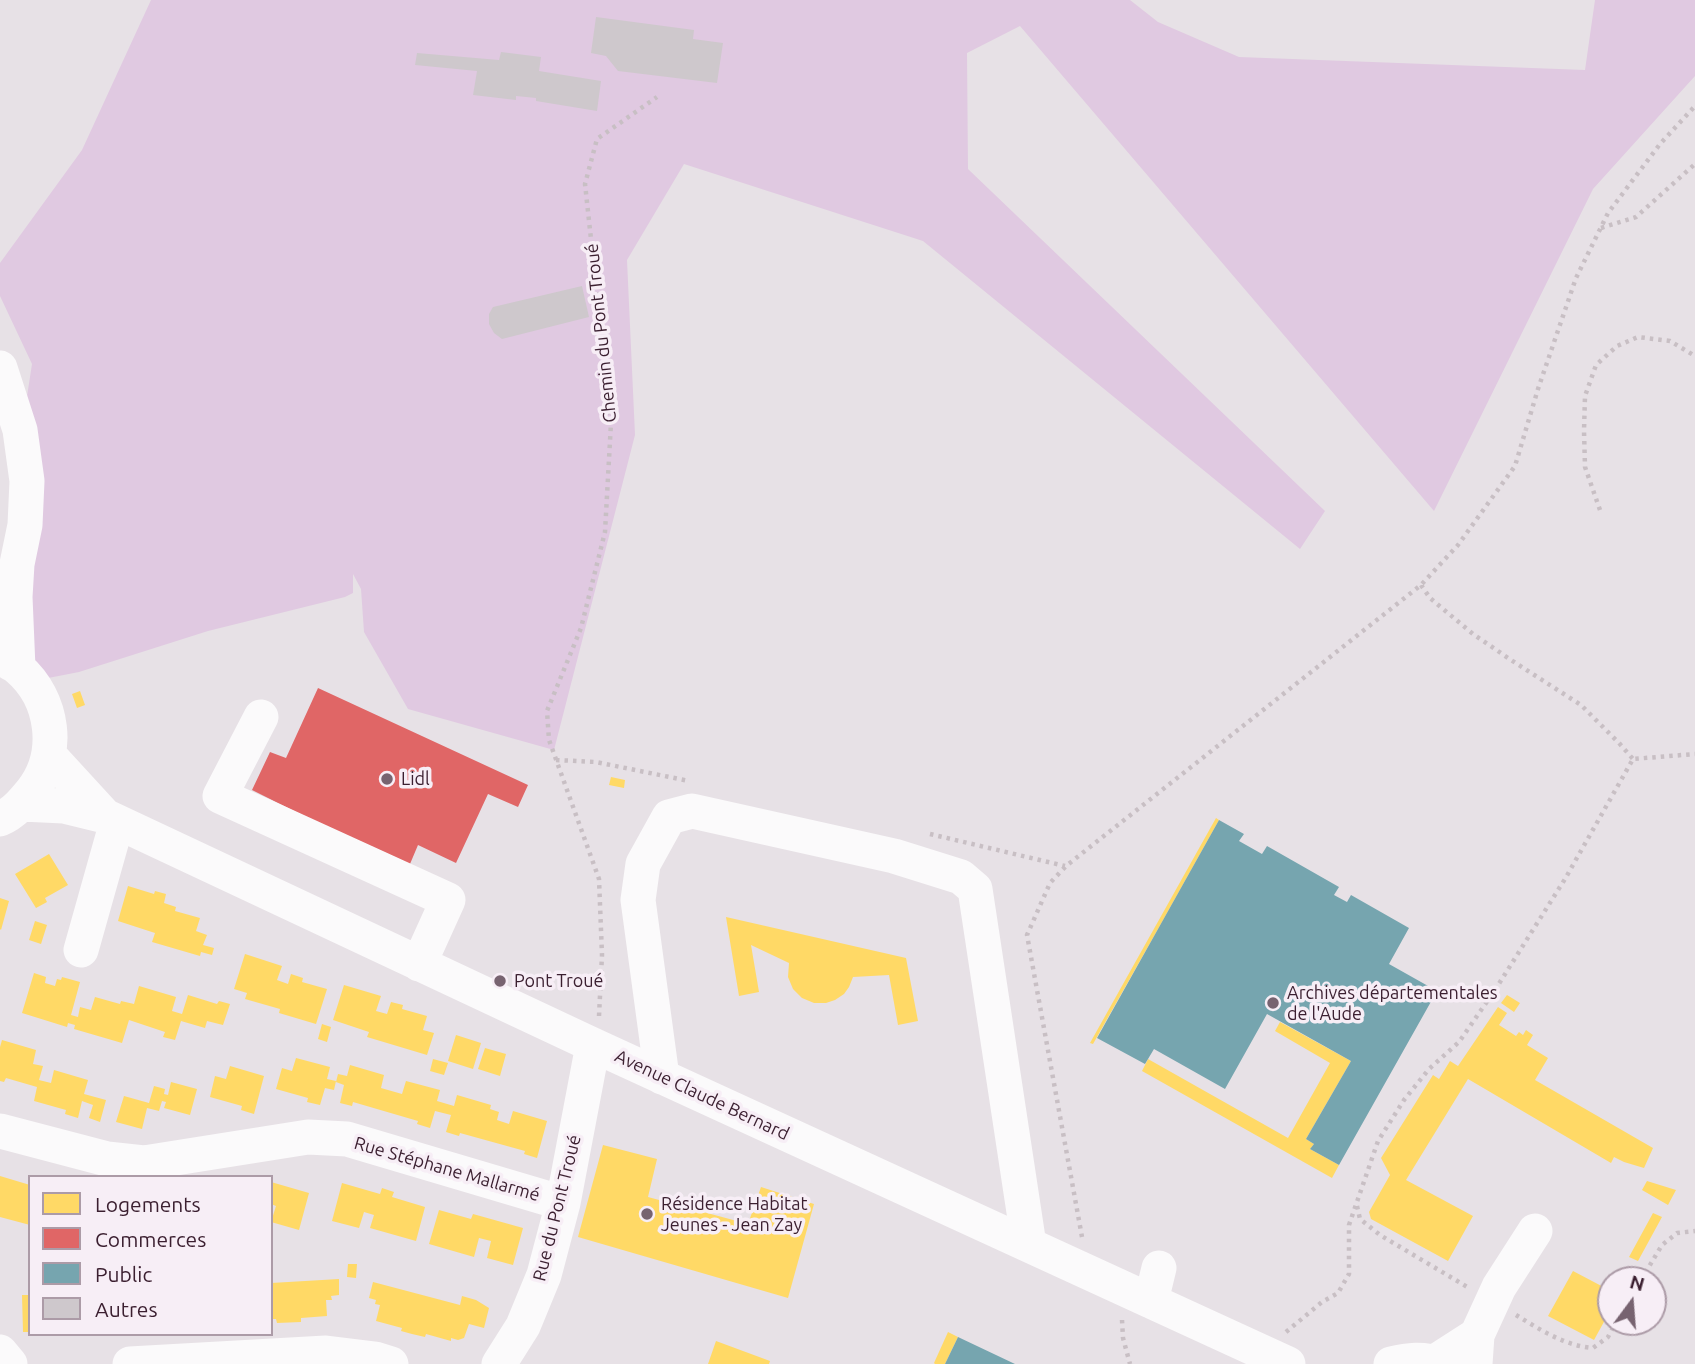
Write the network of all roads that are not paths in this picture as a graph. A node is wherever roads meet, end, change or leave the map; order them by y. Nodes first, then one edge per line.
1 (0, 368) edge
2 (17, 564) junction
3 (0, 602) edge
4 (9, 662) edge
5 (261, 716) dead end
6 (49, 755) junction
7 (11, 812) edge
8 (111, 819) junction
9 (81, 950) dead end
10 (419, 964) junction
11 (593, 1045) junction
12 (662, 1077) junction
13 (0, 1130) edge
14 (563, 1202) junction
15 (1535, 1231) dead end
16 (1029, 1245) junction
17 (1476, 1349) edge
18 (0, 1352) edge
19 (1283, 1352) edge
20 (1437, 1363) edge
21 (10, 1364) edge
22 (130, 1364) edge
23 (391, 1364) edge
24 (499, 1364) edge
25 (1391, 1364) edge

1 - 2 street
2 - 3 street
2 - 4 street
4 - 6 street
5 - 10 street
6 - 7 street
6 - 8 street, Avenue Claude Bernard
7 - 8 street, Avenue Claude Bernard
8 - 9 street
8 - 10 street, Avenue Claude Bernard
10 - 11 street, Avenue Claude Bernard
11 - 12 street, Avenue Claude Bernard
11 - 14 street, Rue du Pont Troué
12 - 16 street, Avenue Claude Bernard
12 - 16 street
13 - 14 street, Rue Stéphane Mallarmé
14 - 24 street, Rue du Pont Troué
15 - 17 street
16 - 19 street, Avenue Claude Bernard
17 - 20 street
18 - 21 street
20 - 25 street
22 - 23 street

